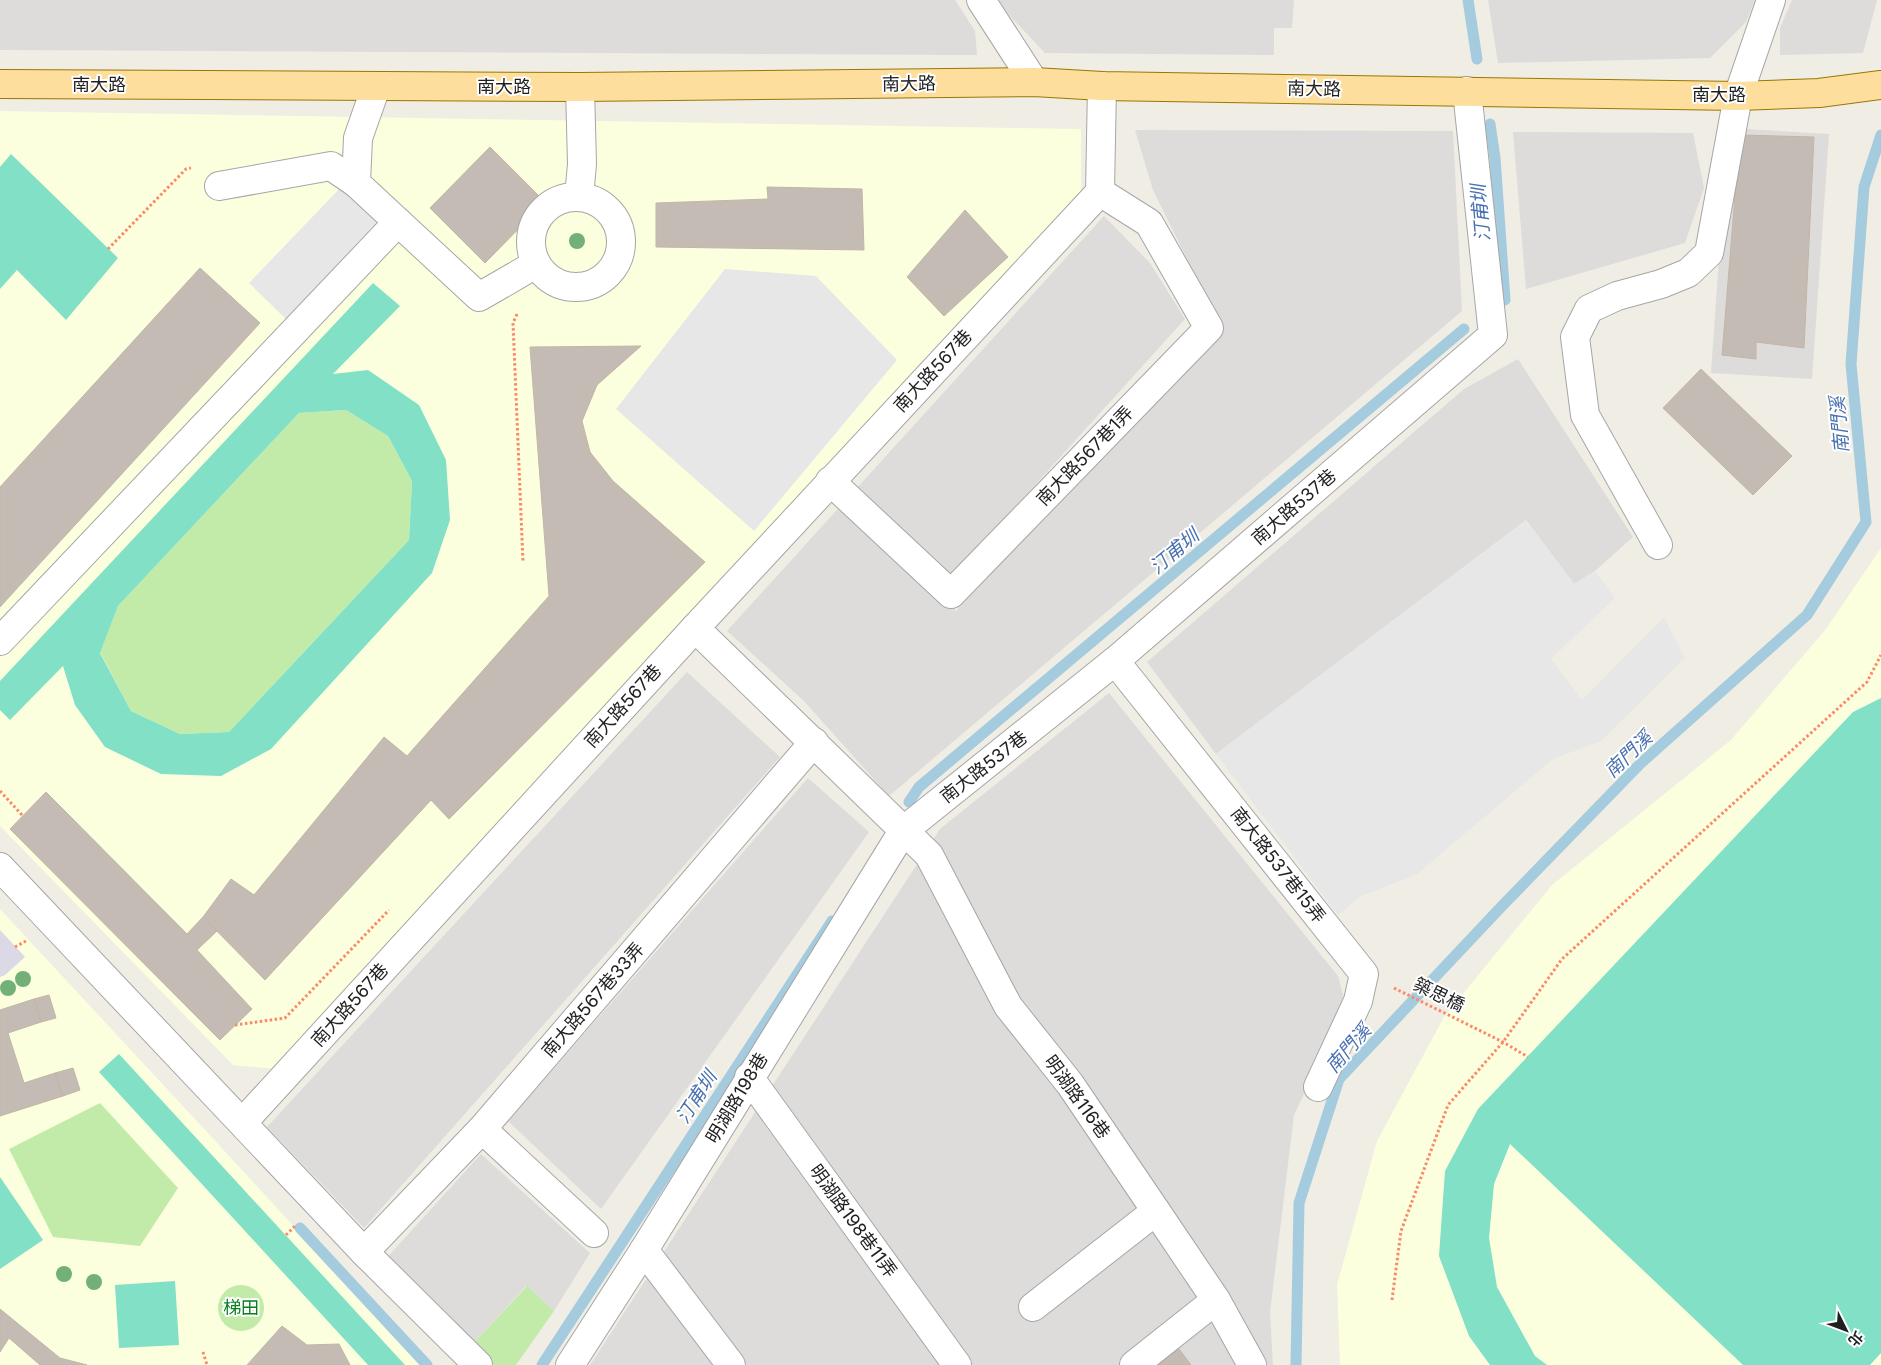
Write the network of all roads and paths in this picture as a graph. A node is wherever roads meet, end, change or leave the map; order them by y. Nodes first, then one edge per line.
1 (981, 0) edge
2 (1772, 0) edge
3 (1034, 82) junction
4 (0, 84) edge
5 (1881, 85) edge
6 (1102, 86) junction
7 (376, 87) junction
8 (580, 87) junction
9 (1467, 92) junction
10 (1738, 96) junction
11 (356, 183) junction
12 (219, 186) dead end
13 (1100, 192) junction
14 (579, 197) junction
15 (398, 222) junction
16 (536, 264) junction
17 (830, 481) junction
18 (1658, 545) dead end
19 (523, 562) dead end
20 (694, 628) junction
21 (0, 640) edge
22 (1881, 655) edge
23 (1115, 661) junction
24 (814, 742) junction
25 (0, 791) edge
26 (23, 816) dead end
27 (903, 831) junction
28 (0, 867) edge
29 (29, 940) dead end
30 (16, 947) dead end
31 (1364, 974) junction
32 (1503, 1042) junction
33 (1528, 1057) dead end
34 (750, 1077) junction
35 (1318, 1087) dead end
36 (243, 1122) junction
37 (482, 1129) junction
38 (1156, 1211) junction
39 (294, 1226) dead end
40 (594, 1234) dead end
41 (286, 1235) dead end
42 (644, 1250) junction
43 (364, 1252) junction
44 (1216, 1300) junction
45 (1392, 1300) dead end
46 (1034, 1307) dead end
47 (203, 1352) dead end
48 (207, 1365) edge
49 (478, 1365) edge
50 (570, 1365) edge
51 (732, 1365) edge
52 (957, 1365) edge
53 (1134, 1365) edge
54 (1252, 1365) edge

1 - 3 lane
2 - 10 lane
3 - 6 main road, 南大路
3 - 8 main road, 南大路
4 - 7 main road, 南大路
5 - 10 main road, 南大路
6 - 9 main road, 南大路
6 - 13 lane
7 - 8 main road, 南大路
7 - 11 lane
8 - 14 lane
9 - 10 main road, 南大路
9 - 23 lane, 南大路537巷
10 - 18 lane
11 - 12 lane
11 - 15 lane
13 - 17 lane, 南大路567巷
13 - 17 lane, 南大路567巷1弄
14 - 16 lane
14 - 16 lane
15 - 16 lane
15 - 21 lane
16 - 19 path
17 - 20 lane, 南大路567巷
20 - 24 lane
20 - 36 lane, 南大路567巷
22 - 32 path
23 - 27 lane, 南大路537巷
23 - 31 lane, 南大路537巷15弄
24 - 27 lane
24 - 37 lane, 南大路567巷33弄
25 - 26 path
27 - 34 lane, 明湖路198巷
27 - 38 lane, 明湖路116巷
28 - 36 lane
29 - 30 path
31 - 32 path, 築思橋
31 - 35 lane
32 - 33 path, 築思橋
32 - 45 path
34 - 42 lane, 明湖路198巷
34 - 52 lane, 明湖路198巷11弄
36 - 43 lane
37 - 40 lane
37 - 43 lane, 南大路567巷33弄
38 - 44 lane, 明湖路116巷
38 - 46 lane
39 - 41 path
42 - 50 lane, 明湖路198巷
42 - 51 lane
43 - 49 lane
44 - 53 lane
44 - 54 lane, 明湖路116巷
47 - 48 path

